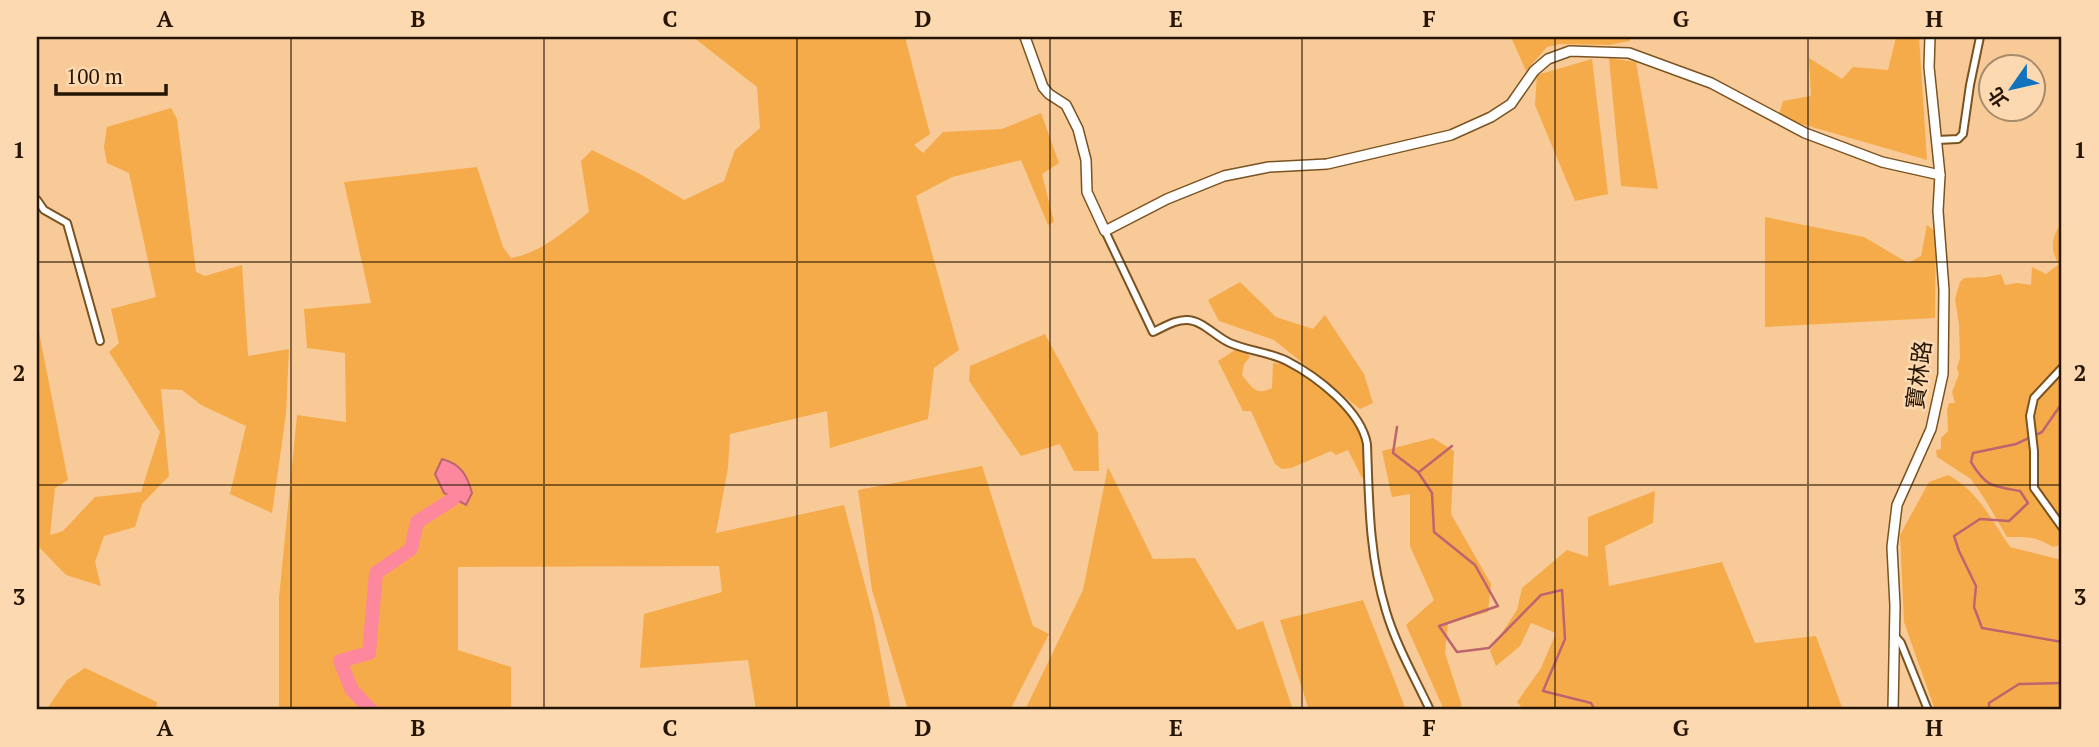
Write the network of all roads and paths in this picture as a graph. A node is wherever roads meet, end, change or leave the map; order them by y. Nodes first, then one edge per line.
1 (1026, 37) edge
2 (1930, 37) edge
3 (1980, 37) edge
4 (1937, 140) junction
5 (1940, 175) junction
6 (37, 200) edge
7 (1105, 231) junction
8 (100, 341) dead end
9 (2062, 368) edge
10 (2062, 527) edge
11 (1895, 636) junction
12 (1430, 710) edge
13 (1892, 710) edge
14 (1928, 710) edge

1 - 7 street
2 - 4 street, 寶林路
3 - 4 street
4 - 5 street, 寶林路
5 - 7 street
5 - 11 street, 寶林路
6 - 8 street
7 - 12 street
9 - 10 street
11 - 13 street, 寶林路
11 - 14 street

